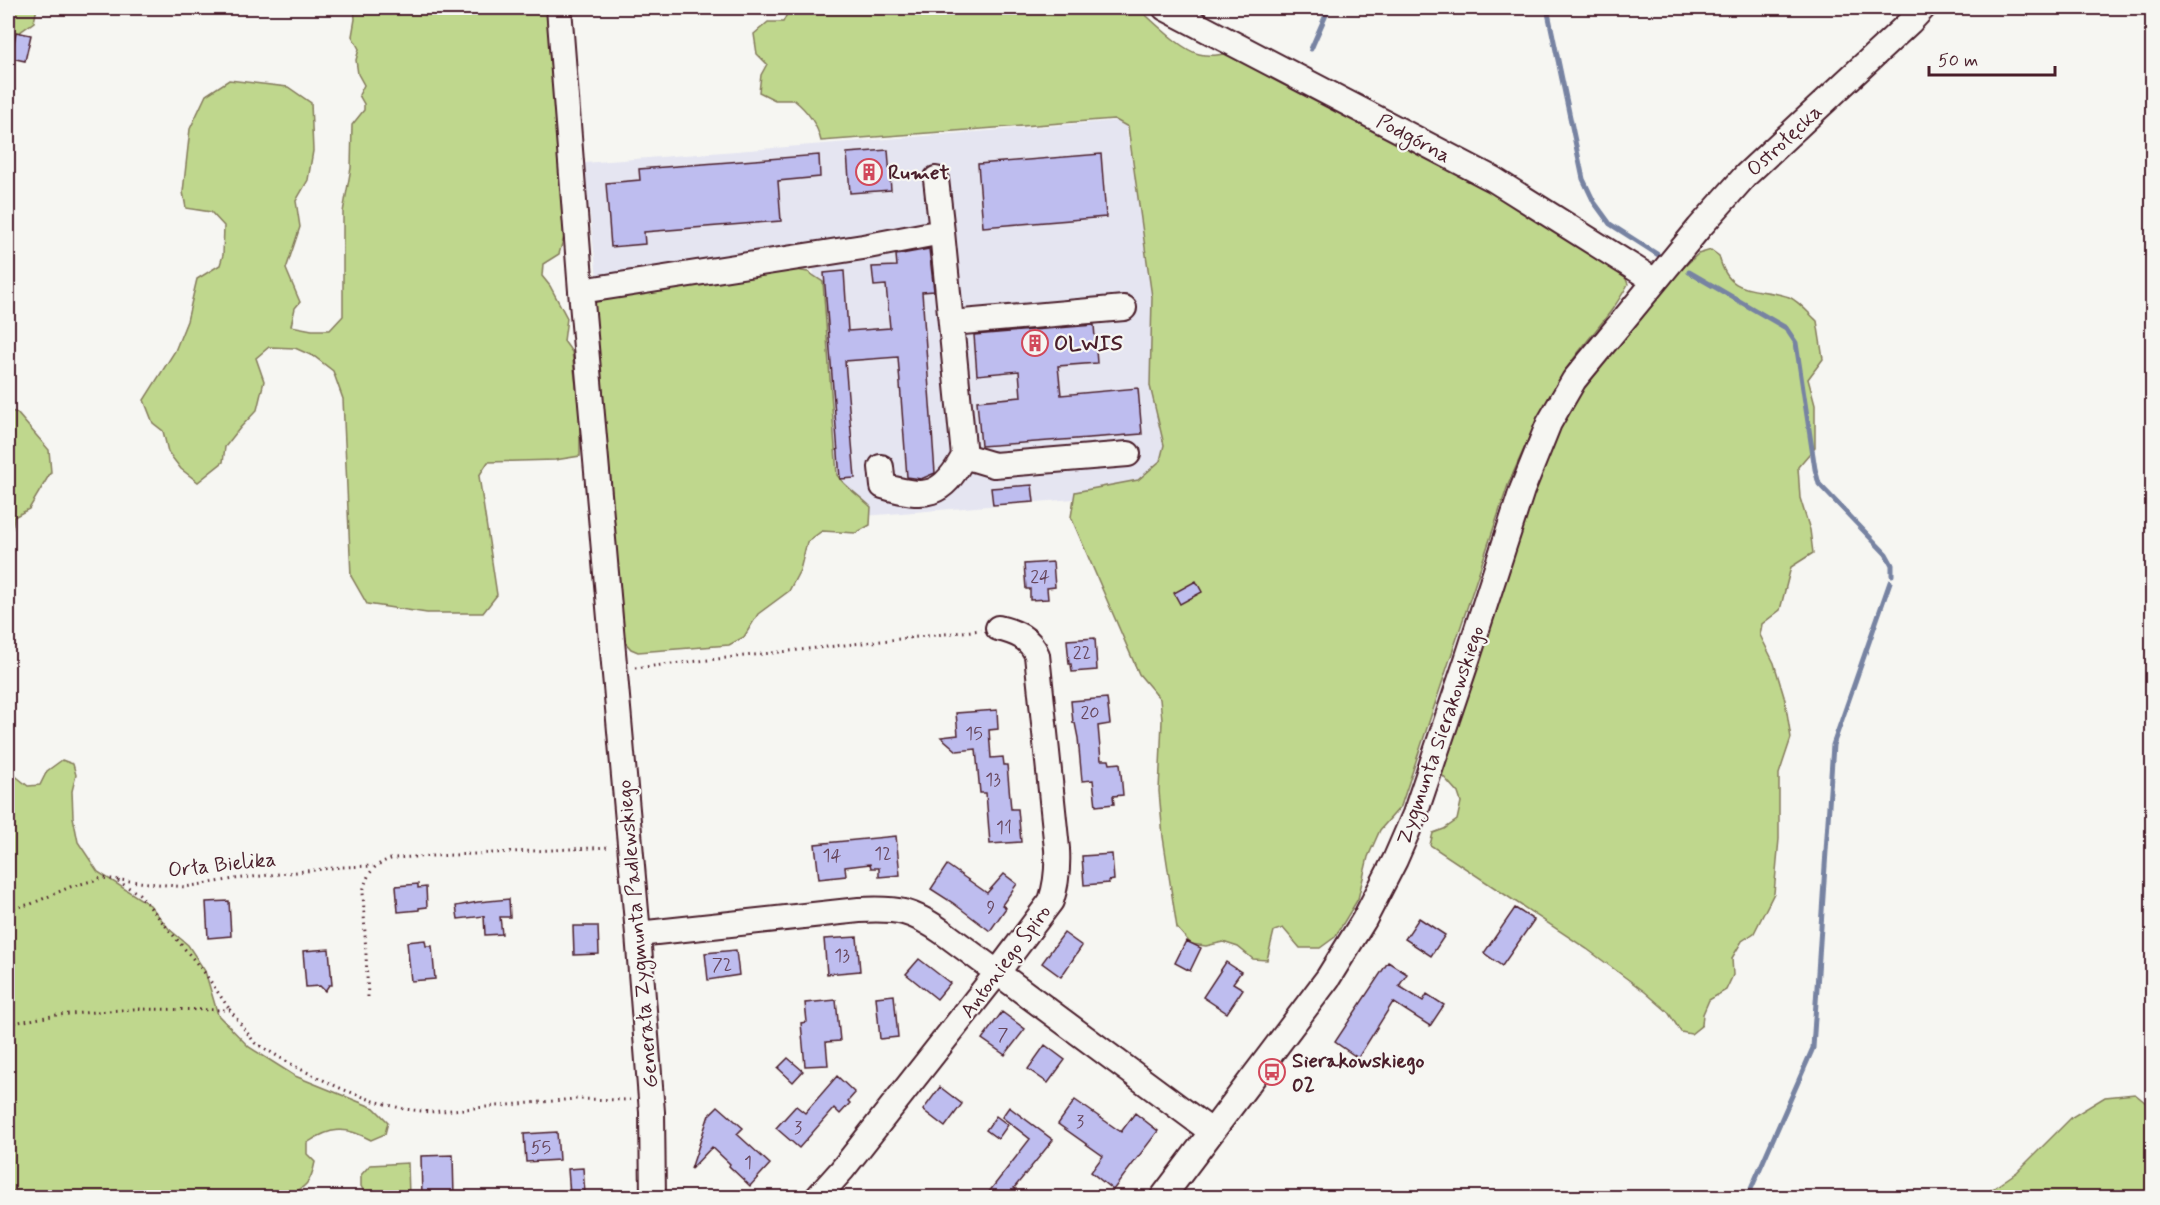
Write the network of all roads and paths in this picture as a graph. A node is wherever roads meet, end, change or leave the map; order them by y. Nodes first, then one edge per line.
1 (559, 8) edge
2 (1165, 8) edge
3 (1923, 8) edge
4 (936, 179) dead end
5 (942, 232) junction
6 (1655, 281) junction
7 (581, 291) junction
8 (1124, 308) dead end
9 (951, 322) junction
10 (1128, 454) dead end
11 (964, 456) junction
12 (881, 467) dead end
13 (998, 628) joint
14 (615, 670) junction
15 (631, 847) junction
16 (373, 866) junction
17 (117, 880) junction
18 (8, 909) edge
19 (638, 934) junction
20 (997, 973) junction
21 (368, 997) dead end
22 (230, 1010) junction
23 (8, 1024) edge
24 (630, 1100) dead end
25 (1212, 1132) junction
26 (653, 1197) edge
27 (817, 1197) edge
28 (1162, 1197) edge

1 - 7 street, Generała Zygmunta Padlewskiego
2 - 6 street, Podgórna
3 - 6 street, Ostrołęcka
4 - 5 street
5 - 7 street
5 - 9 street
6 - 25 street, Zygmunta Sierakowskiego
7 - 14 street, Generała Zygmunta Padlewskiego
8 - 9 street
9 - 11 street
10 - 11 street
11 - 12 street
13 - 14 path
13 - 20 street, Antoniego Spiro
14 - 15 street, Generała Zygmunta Padlewskiego
15 - 16 path, Orła Bielika
15 - 19 street, Generała Zygmunta Padlewskiego
16 - 17 path, Orła Bielika
16 - 21 path
17 - 18 path, Orła Bielika
17 - 22 path
19 - 20 street
19 - 26 street, Generała Zygmunta Padlewskiego
20 - 25 street
20 - 27 street, Antoniego Spiro
22 - 23 path
22 - 24 path
25 - 28 street, Zygmunta Sierakowskiego

